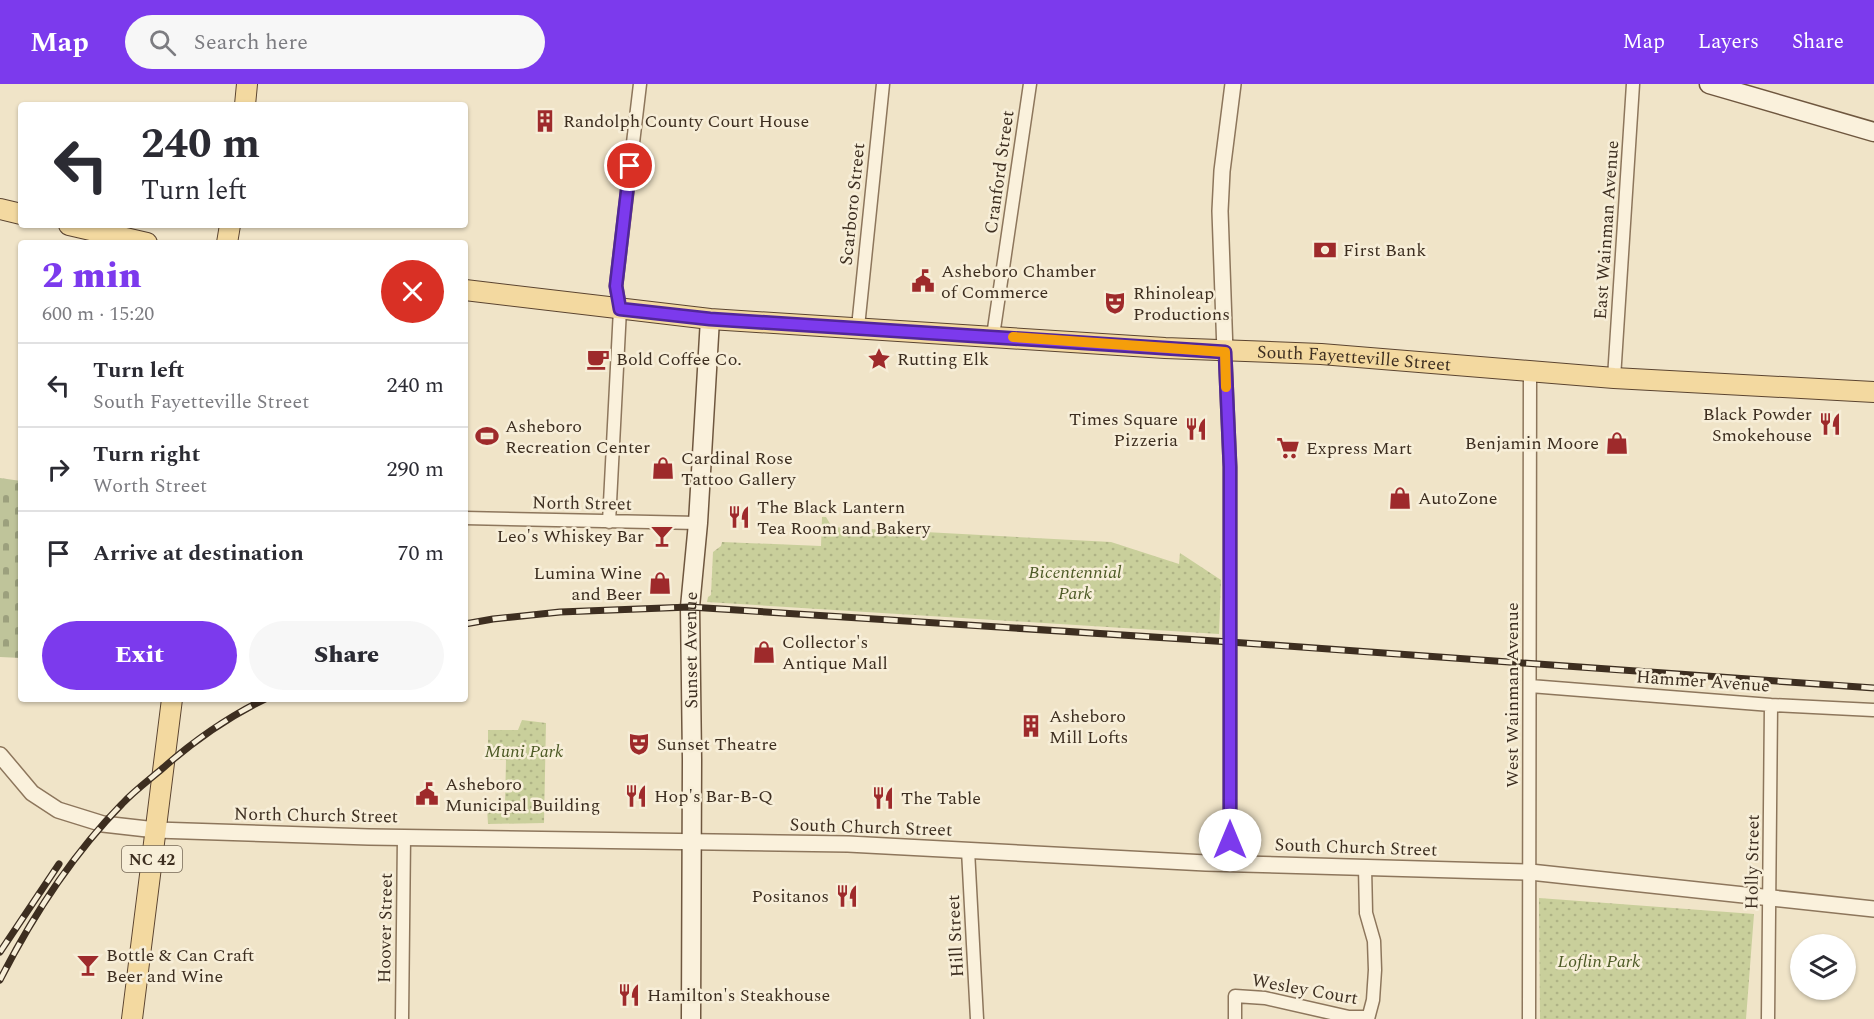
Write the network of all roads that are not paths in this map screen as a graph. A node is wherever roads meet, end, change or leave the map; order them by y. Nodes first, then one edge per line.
1 (247, 84) edge
2 (640, 84) edge
3 (883, 84) edge
4 (1030, 84) edge
5 (1233, 84) edge
6 (1633, 84) edge
7 (1709, 84) edge
8 (245, 102) edge
9 (1874, 132) edge
10 (0, 209) edge
11 (18, 213) edge
12 (82, 228) edge
13 (134, 240) edge
14 (468, 290) edge
15 (620, 309) junction
16 (710, 319) junction
17 (858, 327) junction
18 (993, 336) junction
19 (1225, 352) junction
20 (1530, 372) junction
21 (1614, 378) junction
22 (1874, 392) edge
23 (468, 518) edge
24 (609, 522) junction
25 (698, 523) junction
26 (1530, 686) junction
27 (172, 702) edge
28 (1772, 705) junction
29 (1873, 710) edge
30 (0, 755) edge
31 (156, 830) junction
32 (404, 837) junction
33 (692, 842) junction
34 (968, 850) junction
35 (1230, 863) junction
36 (1365, 867) junction
37 (1530, 872) junction
38 (1769, 898) junction
39 (1874, 909) edge
40 (1368, 1018) edge
41 (132, 1019) edge
42 (402, 1019) edge
43 (691, 1019) edge
44 (977, 1019) edge
45 (1235, 1019) edge
46 (1529, 1019) edge
47 (1768, 1019) edge

1 - 8 main road
2 - 15 street
3 - 17 street, Scarboro Street
4 - 18 street, Cranford Street
5 - 19 street
6 - 21 street, East Wainman Avenue
7 - 9 main road
10 - 11 main road
12 - 13 main road
14 - 15 main road, South Fayetteville Street
15 - 16 main road, South Fayetteville Street
15 - 24 street
16 - 17 main road, South Fayetteville Street
16 - 25 main road, Sunset Avenue
17 - 18 main road, South Fayetteville Street
18 - 19 main road, South Fayetteville Street
19 - 20 main road, South Fayetteville Street
19 - 35 street
20 - 21 main road, South Fayetteville Street
20 - 26 street, West Wainman Avenue
21 - 22 main road, South Fayetteville Street
23 - 24 street, North Street
24 - 25 street, North Street
25 - 33 main road, Sunset Avenue
26 - 28 street, Hammer Avenue
26 - 37 street, West Wainman Avenue
27 - 31 main road, NC 42
28 - 29 street, Hammer Avenue
28 - 38 street, Holly Street
30 - 31 street, North Church Street
31 - 32 street, North Church Street
31 - 41 main road, NC 42
32 - 33 street, North Church Street
32 - 42 street, Hoover Street
33 - 34 street, South Church Street
33 - 43 main road, Sunset Avenue
34 - 35 street, South Church Street
34 - 44 street, Hill Street
35 - 36 street, South Church Street
36 - 37 street, South Church Street
36 - 40 street
37 - 38 street, South Church Street
37 - 46 street, West Wainman Avenue
38 - 39 street, South Church Street
38 - 47 street, Holly Street
40 - 45 street, Wesley Court

